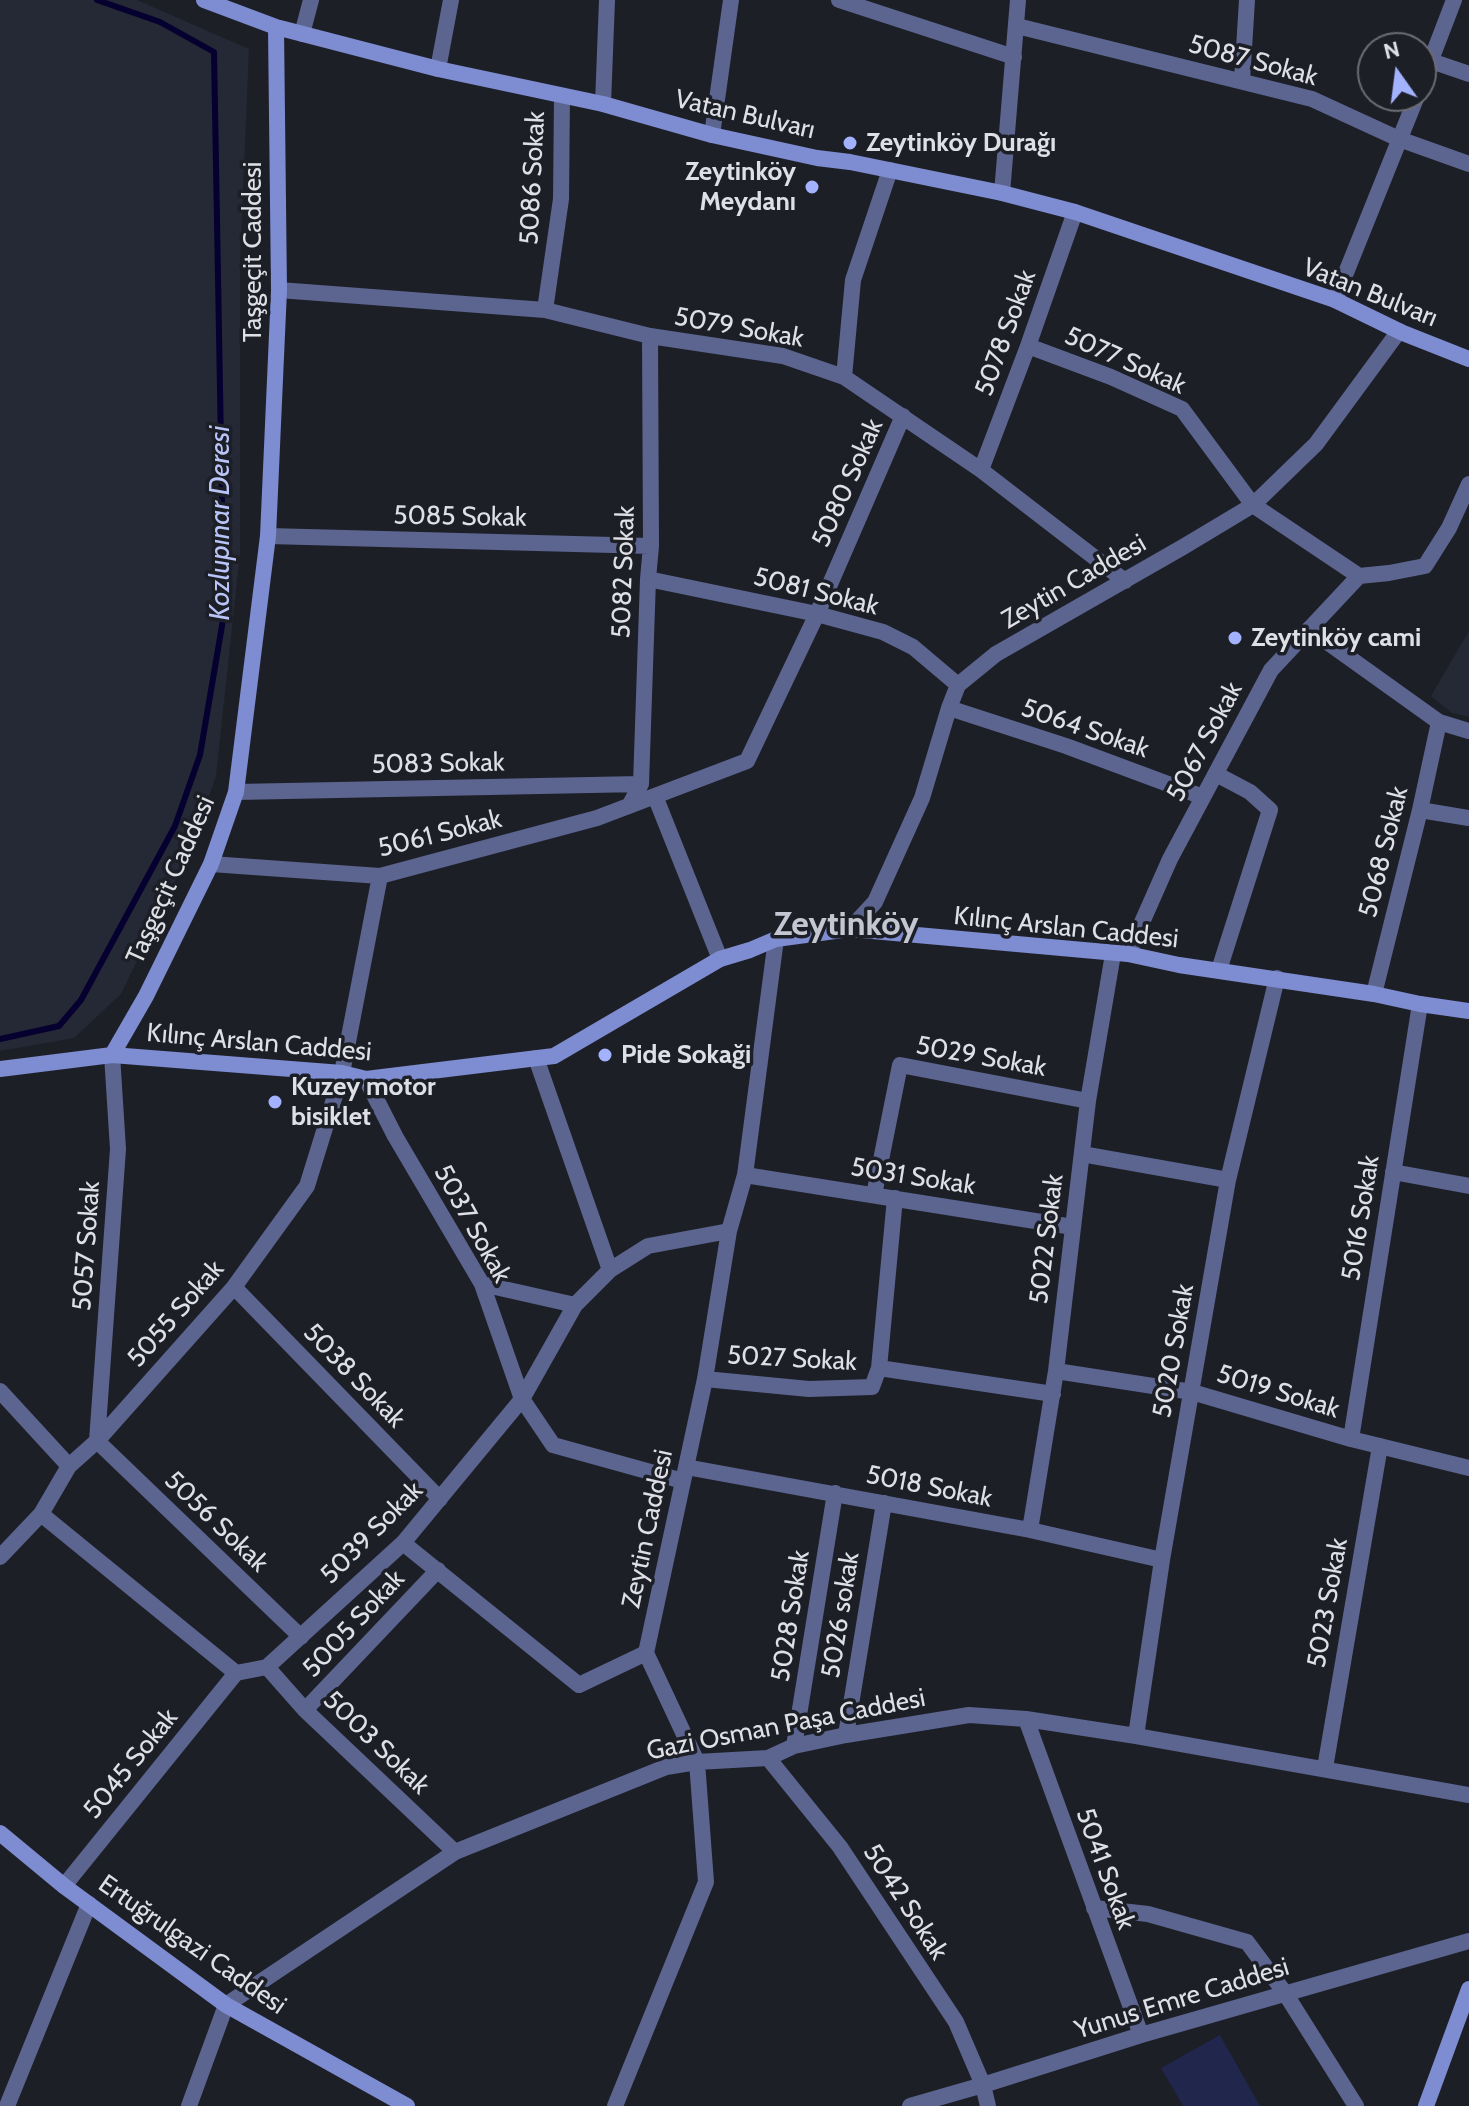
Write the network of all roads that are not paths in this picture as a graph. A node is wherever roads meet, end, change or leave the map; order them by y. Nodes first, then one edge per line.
1 (204, 0) edge
2 (311, 0) edge
3 (451, 0) edge
4 (607, 0) edge
5 (731, 0) edge
6 (839, 0) edge
7 (1018, 0) edge
8 (1247, 0) edge
9 (1454, 0) edge
10 (1017, 26) junction
11 (276, 27) junction
12 (302, 34) junction
13 (1437, 45) edge
14 (1014, 57) junction
15 (1437, 63) edge
16 (438, 69) junction
17 (1469, 74) edge
18 (1242, 81) junction
19 (562, 96) junction
20 (603, 104) junction
21 (1410, 112) edge
22 (712, 135) junction
23 (1399, 139) junction
24 (1469, 164) edge
25 (890, 170) junction
26 (1002, 193) junction
27 (1075, 212) junction
28 (279, 290) junction
29 (1335, 300) junction
30 (545, 310) junction
31 (1399, 331) junction
32 (650, 336) junction
33 (1028, 346) junction
34 (1469, 359) edge
35 (844, 377) junction
36 (903, 416) junction
37 (981, 470) junction
38 (1469, 484) edge
39 (1253, 505) junction
40 (268, 536) junction
41 (651, 546) junction
42 (1359, 576) junction
43 (648, 579) junction
44 (1125, 581) junction
45 (817, 614) junction
46 (1309, 629) junction
47 (958, 685) junction
48 (949, 708) junction
49 (1439, 722) junction
50 (1469, 731) edge
51 (1216, 774) junction
52 (641, 784) junction
53 (236, 792) junction
54 (655, 796) junction
55 (1203, 797) junction
56 (629, 806) junction
57 (1420, 810) junction
58 (1469, 818) edge
59 (211, 864) junction
60 (380, 876) junction
61 (850, 929) junction
62 (776, 939) junction
63 (1121, 954) junction
64 (720, 959) junction
65 (1219, 970) junction
66 (1277, 978) junction
67 (1374, 994) junction
68 (1420, 1004) junction
69 (1469, 1011) edge
70 (112, 1055) junction
71 (536, 1058) junction
72 (0, 1069) edge
73 (342, 1073) junction
74 (366, 1079) junction
75 (1088, 1101) junction
76 (1082, 1154) junction
77 (1393, 1172) junction
78 (745, 1175) junction
79 (1228, 1180) junction
80 (1469, 1186) edge
81 (874, 1195) junction
82 (895, 1198) junction
83 (1073, 1227) junction
84 (729, 1231) junction
85 (610, 1270) junction
86 (482, 1284) junction
87 (234, 1287) junction
88 (575, 1305) junction
89 (879, 1368) junction
90 (1056, 1371) junction
91 (705, 1379) junction
92 (0, 1391) edge
93 (1192, 1392) junction
94 (1053, 1394) junction
95 (522, 1399) junction
96 (1351, 1439) junction
97 (97, 1441) junction
98 (1380, 1446) junction
99 (69, 1466) junction
100 (1469, 1468) edge
101 (684, 1474) junction
102 (835, 1493) junction
103 (440, 1499) junction
104 (884, 1503) junction
105 (41, 1514) junction
106 (1030, 1530) junction
107 (403, 1543) junction
108 (0, 1557) edge
109 (1162, 1560) junction
110 (438, 1570) junction
111 (301, 1637) junction
112 (646, 1653) junction
113 (267, 1667) junction
114 (236, 1673) junction
115 (305, 1710) junction
116 (1026, 1719) junction
117 (846, 1735) junction
118 (1136, 1736) junction
119 (794, 1746) junction
120 (768, 1758) junction
121 (697, 1762) junction
122 (1325, 1768) junction
123 (1469, 1795) edge
124 (0, 1833) edge
125 (455, 1852) junction
126 (64, 1886) junction
127 (89, 1904) junction
128 (1094, 1908) junction
129 (1469, 1941) edge
130 (1469, 1989) edge
131 (1285, 1993) junction
132 (226, 2005) junction
133 (1141, 2035) junction
134 (983, 2085) junction
135 (7, 2106) edge
136 (189, 2106) edge
137 (407, 2106) edge
138 (615, 2106) edge
139 (910, 2106) edge
140 (988, 2106) edge
141 (1356, 2106) edge
142 (1426, 2106) edge

1 - 11 street, Vatan Bulvarı
2 - 12 street
3 - 16 street
4 - 20 street
5 - 22 street
6 - 14 street
7 - 10 street
8 - 18 street
9 - 13 street
10 - 14 street
10 - 18 street, 5087 Sokak
11 - 12 street, Vatan Bulvarı
11 - 28 street, Taşgeçit Caddesi
12 - 16 street, Vatan Bulvarı
14 - 26 street
15 - 17 street
16 - 19 street, Vatan Bulvarı
18 - 23 street, 5087 Sokak
19 - 20 street, Vatan Bulvarı
19 - 30 street, 5086 Sokak
20 - 22 street, Vatan Bulvarı
21 - 23 street
22 - 25 street, Vatan Bulvarı
23 - 24 street, 5087 Sokak
23 - 29 street
25 - 26 street, Vatan Bulvarı
25 - 35 street
26 - 27 street, Vatan Bulvarı
27 - 29 street, Vatan Bulvarı
27 - 33 street, 5078 Sokak
28 - 30 street, 5079 Sokak
28 - 40 street, Taşgeçit Caddesi
29 - 31 street, Vatan Bulvarı
30 - 32 street, 5079 Sokak
31 - 34 street, Vatan Bulvarı
31 - 39 street, Zeytin Caddesi
32 - 35 street, 5079 Sokak
32 - 41 street, 5082 Sokak
33 - 37 street, 5078 Sokak
33 - 39 street, 5077 Sokak
35 - 36 street, 5079 Sokak
36 - 37 street, 5079 Sokak
36 - 45 street, 5080 Sokak
37 - 44 street, 5079 Sokak
38 - 42 street
39 - 42 street, 5077 Sokak
39 - 44 street, Zeytin Caddesi
40 - 41 street, 5085 Sokak
40 - 53 street, Taşgeçit Caddesi
41 - 43 street, 5082 Sokak
42 - 46 street, 5067 Sokak
43 - 45 street, 5081 Sokak
43 - 52 street, 5082 Sokak
44 - 47 street, Zeytin Caddesi
45 - 47 street, 5081 Sokak
45 - 54 street
46 - 49 street
46 - 51 street, 5067 Sokak
47 - 48 street, Zeytin Caddesi
48 - 55 street, 5064 Sokak
48 - 61 street, Zeytin Caddesi
49 - 50 street
49 - 57 street, 5068 Sokak
51 - 55 street, 5067 Sokak
51 - 65 street
52 - 53 street, 5083 Sokak
52 - 56 street, 5082 Sokak
53 - 59 street, Taşgeçit Caddesi
54 - 56 street, 5061 Sokak
54 - 64 street
55 - 63 street, 5067 Sokak
56 - 60 street, 5061 Sokak
57 - 58 street
57 - 67 street, 5068 Sokak
59 - 60 street, 5061 Sokak
59 - 70 street, Taşgeçit Caddesi
60 - 73 street, 5055 Sokak
61 - 62 street, Kılınç Arslan Caddesi
61 - 63 street, Kılınç Arslan Caddesi
62 - 64 street, Kılınç Arslan Caddesi
62 - 78 street, Zeytin Caddesi
63 - 65 street, Kılınç Arslan Caddesi
63 - 75 street, 5022 Sokak
64 - 71 street, Kılınç Arslan Caddesi
65 - 66 street, Kılınç Arslan Caddesi
66 - 67 street, Kılınç Arslan Caddesi
66 - 79 street, 5020 Sokak
67 - 68 street, Kılınç Arslan Caddesi
68 - 69 street, Kılınç Arslan Caddesi
68 - 77 street, 5016 Sokak
70 - 72 street
70 - 73 street, Kılınç Arslan Caddesi
70 - 97 street, 5057 Sokak
71 - 74 street, Kılınç Arslan Caddesi
71 - 85 street
73 - 74 street, Kılınç Arslan Caddesi
73 - 87 street, 5055 Sokak
74 - 86 street, 5037 Sokak
75 - 76 street, 5022 Sokak
75 - 81 street, 5029 Sokak
76 - 79 street
76 - 83 street, 5022 Sokak
77 - 80 street
77 - 96 street, 5016 Sokak
78 - 81 street, 5031 Sokak
78 - 84 street, Zeytin Caddesi
79 - 93 street, 5020 Sokak
81 - 82 street, 5031 Sokak
82 - 83 street, 5031 Sokak
82 - 89 street
83 - 90 street, 5022 Sokak
84 - 85 street, 5039 Sokak
84 - 91 street, Zeytin Caddesi
85 - 88 street, 5039 Sokak
86 - 88 street
86 - 95 street, 5037 Sokak
87 - 97 street, 5055 Sokak
87 - 103 street, 5038 Sokak
88 - 95 street, 5039 Sokak
89 - 91 street, 5027 Sokak
89 - 94 street, 5027 Sokak
90 - 93 street, 5019 Sokak
90 - 94 street, 5022 Sokak
91 - 101 street, Zeytin Caddesi
92 - 99 street
93 - 96 street, 5019 Sokak
93 - 109 street, 5020 Sokak
94 - 106 street, 5022 Sokak
95 - 101 street, 5037 Sokak
95 - 103 street, 5039 Sokak
96 - 98 street, 5019 Sokak
97 - 99 street, 5055 Sokak
97 - 111 street, 5056 Sokak
98 - 100 street, 5019 Sokak
98 - 122 street, 5023 Sokak
99 - 105 street, 5055 Sokak
101 - 102 street, 5018 Sokak
101 - 112 street, Zeytin Caddesi
102 - 104 street, 5018 Sokak
102 - 119 street, 5028 Sokak
103 - 107 street, 5039 Sokak
104 - 106 street, 5018 Sokak
104 - 117 street, 5026 sokak
105 - 108 street, 5055 Sokak
105 - 114 street
106 - 109 street, 5018 Sokak
107 - 110 street
107 - 111 street, 5039 Sokak
109 - 118 street, 5020 Sokak
110 - 112 street
110 - 115 street, 5005 Sokak
111 - 113 street, 5039 Sokak
112 - 121 street
113 - 114 street
113 - 115 street, 5003 Sokak
114 - 126 street, 5045 Sokak
115 - 125 street, 5003 Sokak
116 - 117 street, Gazi Osman Paşa Caddesi
116 - 118 street, Gazi Osman Paşa Caddesi
116 - 128 street, 5041 Sokak
117 - 119 street, Gazi Osman Paşa Caddesi
118 - 122 street, Gazi Osman Paşa Caddesi
119 - 120 street, Gazi Osman Paşa Caddesi
120 - 121 street, Gazi Osman Paşa Caddesi
120 - 134 street, 5042 Sokak
121 - 125 street, Gazi Osman Paşa Caddesi
121 - 138 street
122 - 123 street, Gazi Osman Paşa Caddesi
124 - 126 street, Ertuğrulgazi Caddesi
125 - 132 street, Gazi Osman Paşa Caddesi
126 - 127 street, Ertuğrulgazi Caddesi
127 - 132 street, Ertuğrulgazi Caddesi
127 - 135 street
128 - 131 street
128 - 133 street, 5041 Sokak
129 - 131 street, Yunus Emre Caddesi
130 - 142 street
131 - 133 street, Yunus Emre Caddesi
131 - 141 street
132 - 136 street
132 - 137 street, Ertuğrulgazi Caddesi
133 - 134 street, Yunus Emre Caddesi
134 - 139 street, Yunus Emre Caddesi
134 - 140 street, 5042 Sokak

